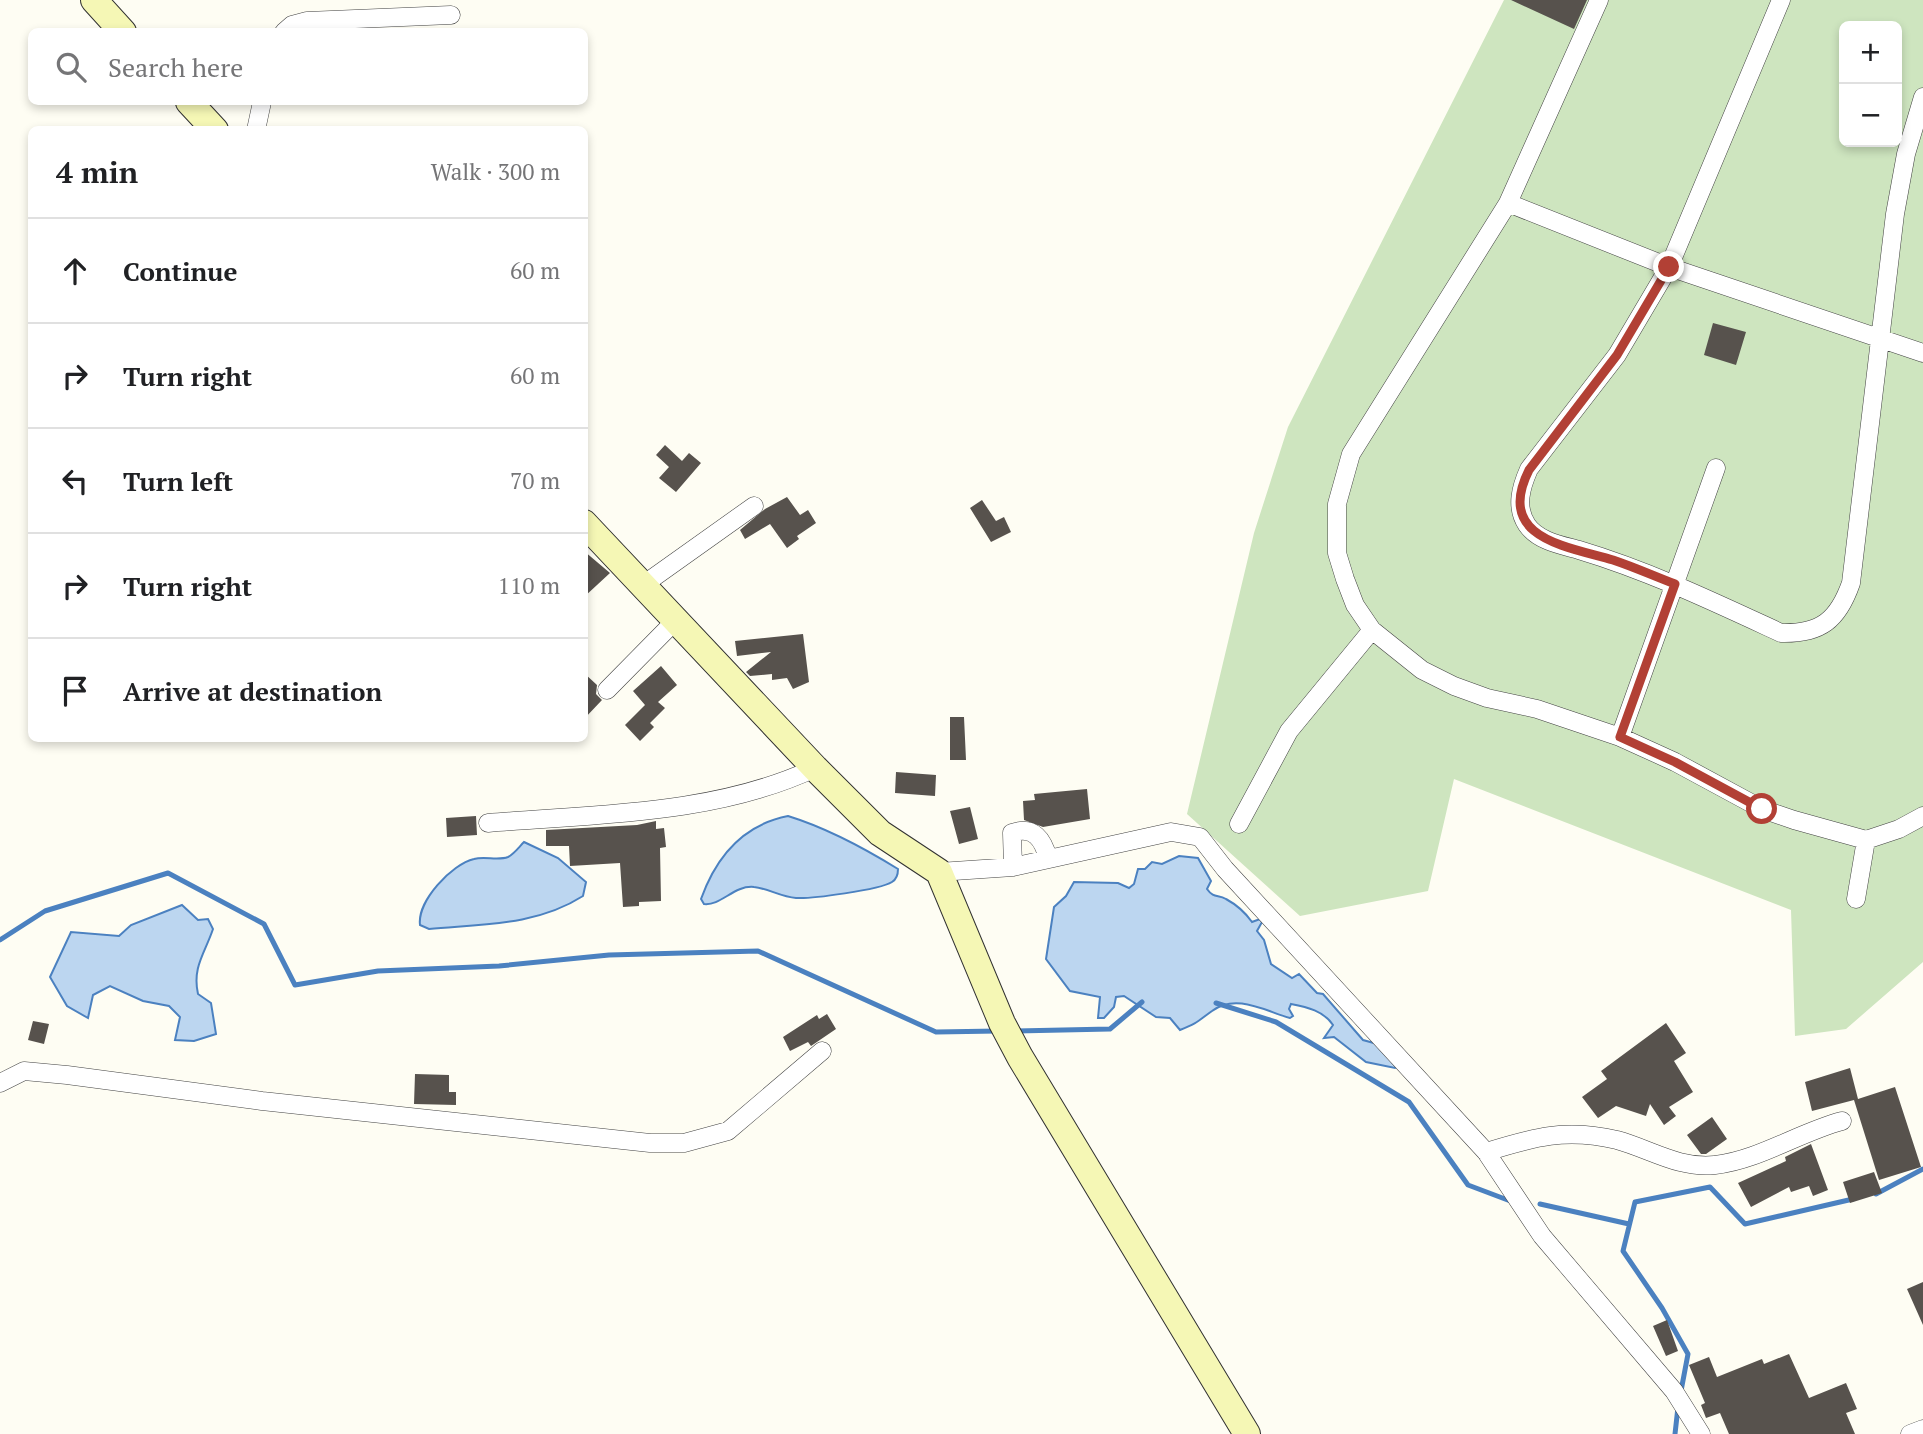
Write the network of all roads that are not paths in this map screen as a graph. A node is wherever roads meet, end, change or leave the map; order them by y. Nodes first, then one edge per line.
1 (94, 0) edge
2 (1599, 0) edge
3 (1781, 0) edge
4 (451, 15) dead end
5 (119, 28) edge
6 (289, 28) edge
7 (1923, 96) edge
8 (192, 105) edge
9 (261, 105) edge
10 (211, 126) edge
11 (257, 126) edge
12 (1508, 203) junction
13 (1669, 267) junction
14 (1878, 337) junction
15 (1923, 353) edge
16 (1716, 468) dead end
17 (754, 506) dead end
18 (588, 527) edge
19 (1675, 584) junction
20 (643, 585) junction
21 (676, 621) junction
22 (1372, 630) junction
23 (607, 690) dead end
24 (1620, 737) junction
25 (815, 768) junction
26 (1923, 816) edge
27 (488, 823) dead end
28 (1239, 824) dead end
29 (1866, 840) junction
30 (1048, 858) junction
31 (1013, 867) junction
32 (941, 878) junction
33 (1856, 898) dead end
34 (822, 1051) dead end
35 (0, 1083) edge
36 (1842, 1121) dead end
37 (1486, 1152) junction
38 (1699, 1429) edge
39 (1923, 1429) edge
40 (1247, 1434) edge
41 (1910, 1434) edge

1 - 5 street
2 - 12 street
3 - 13 street
4 - 6 street
7 - 14 street
8 - 10 street
9 - 11 street
12 - 13 street
12 - 22 street
13 - 14 street
13 - 19 street
14 - 15 street
14 - 19 street
16 - 19 street
17 - 20 street
18 - 20 street
19 - 24 street
20 - 21 street
21 - 23 street
21 - 25 street
22 - 24 street
22 - 28 street
24 - 29 street
25 - 27 street
25 - 32 street
26 - 29 street
29 - 33 street
30 - 31 street
30 - 31 street
30 - 37 street
31 - 32 street
32 - 40 street
34 - 35 street
36 - 37 street
37 - 38 street
39 - 41 street

